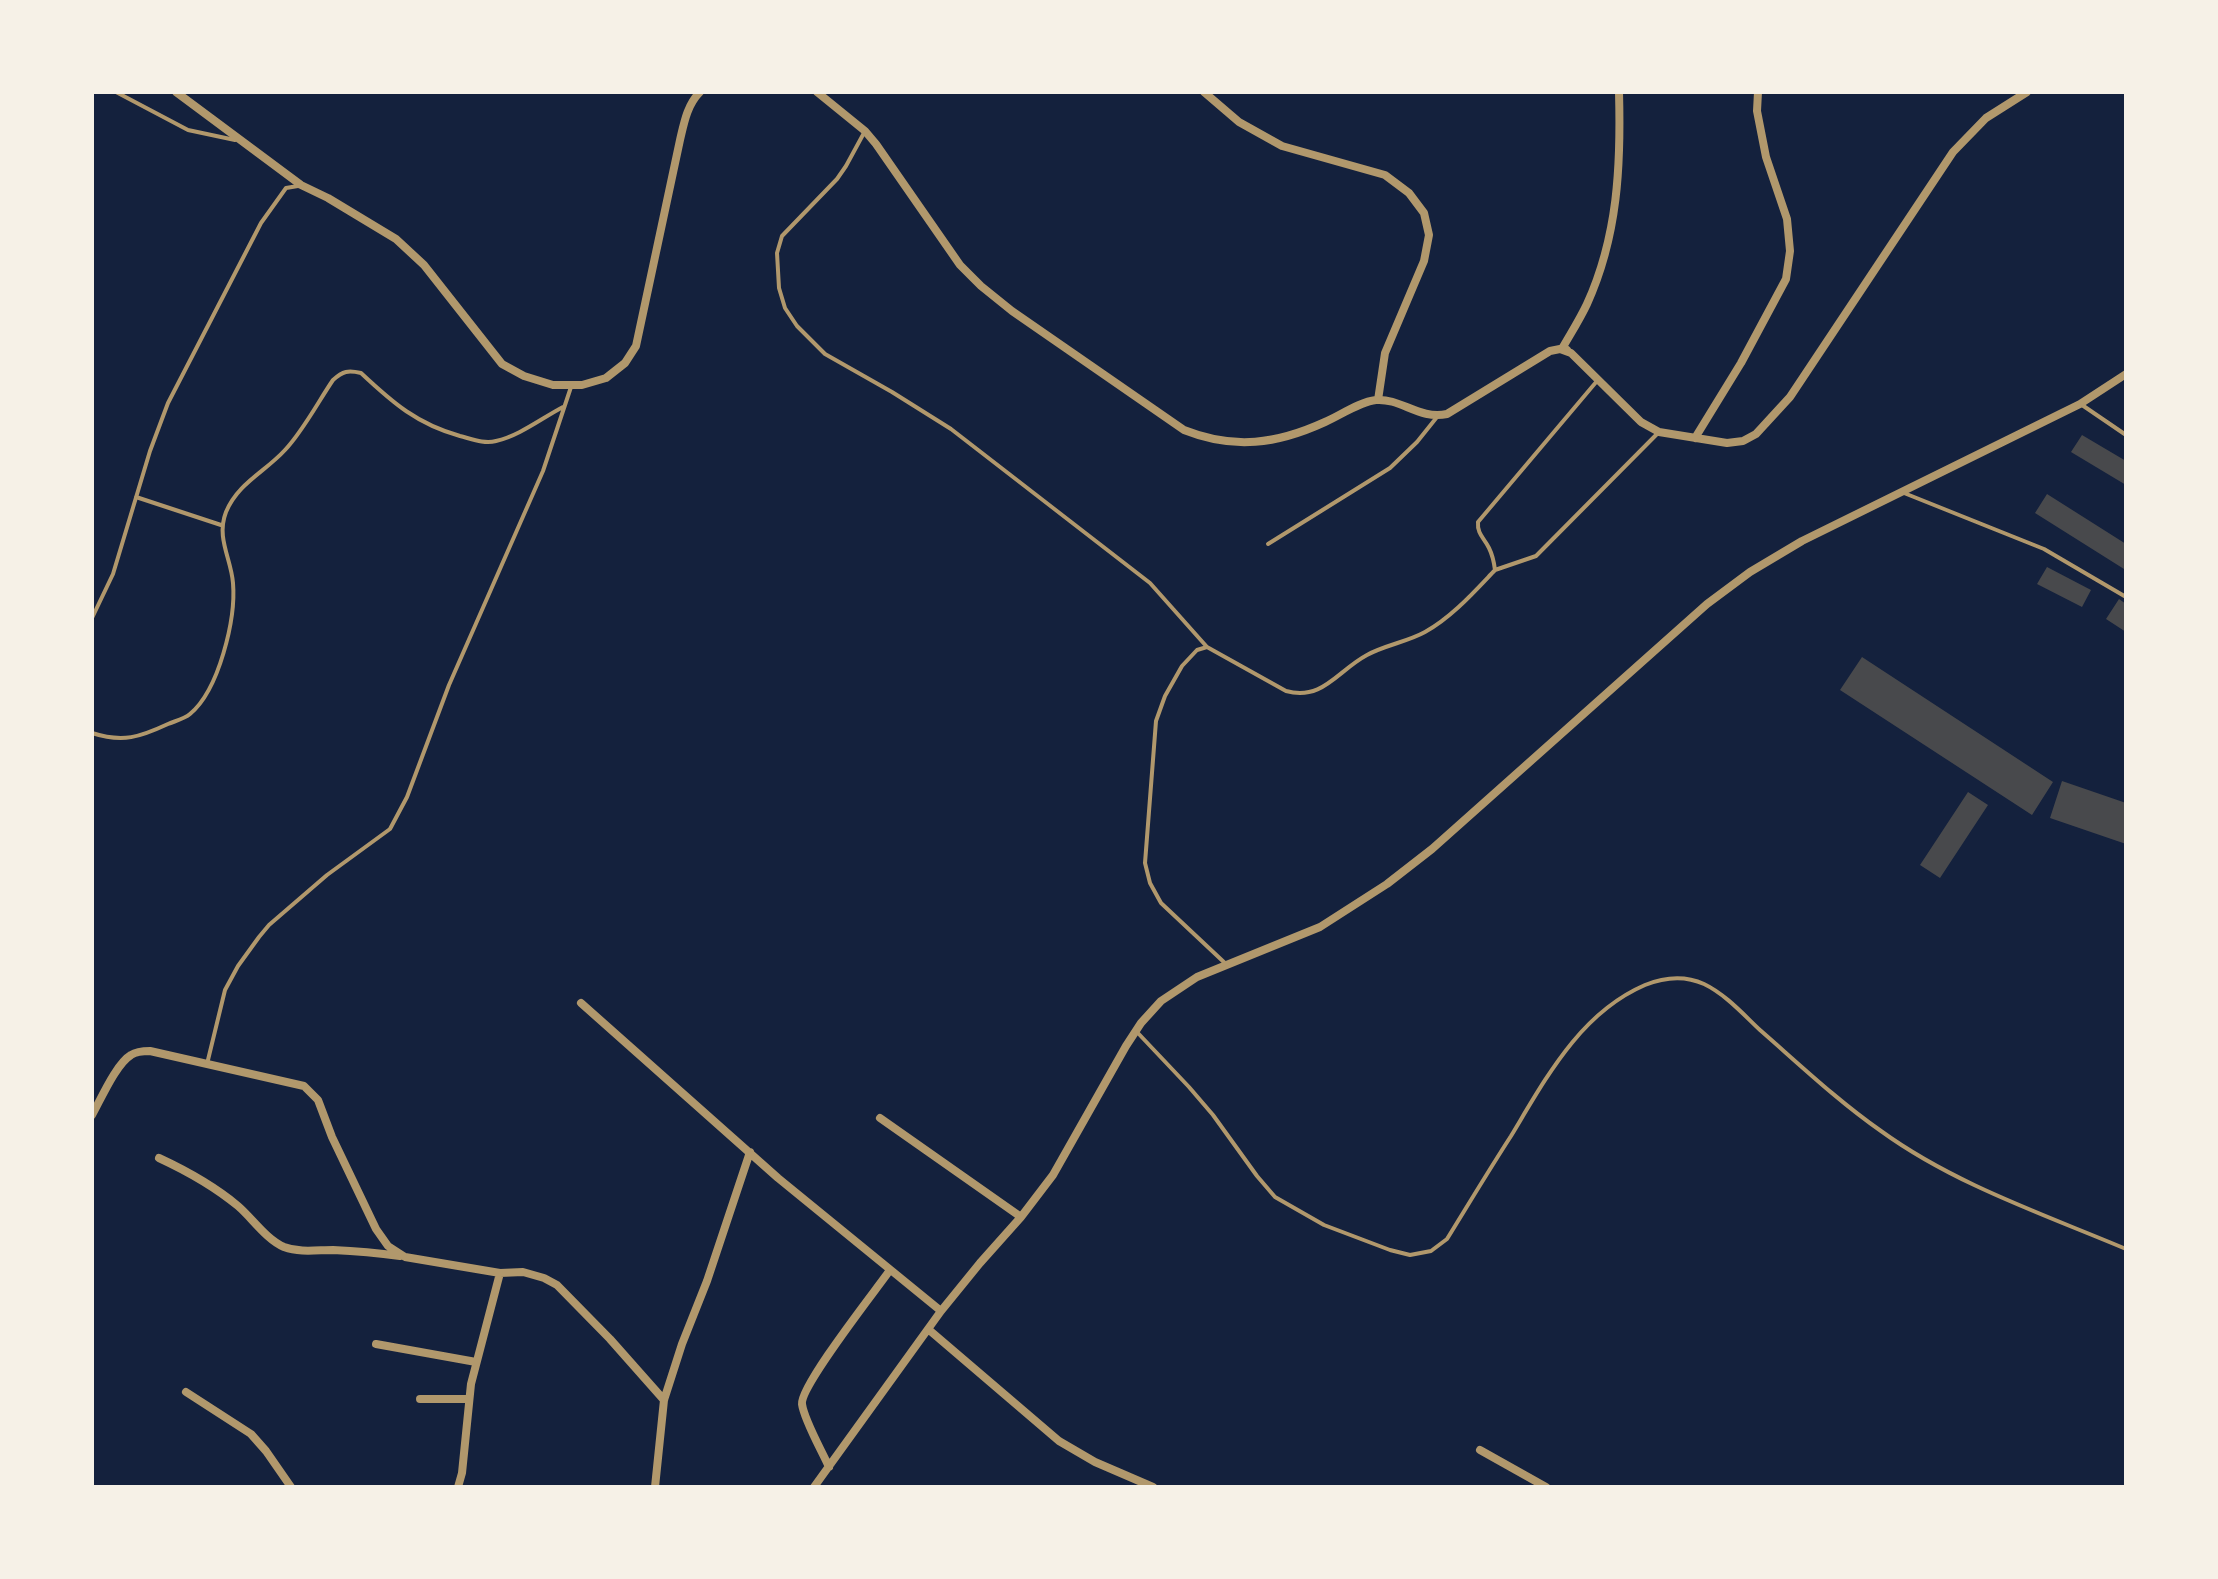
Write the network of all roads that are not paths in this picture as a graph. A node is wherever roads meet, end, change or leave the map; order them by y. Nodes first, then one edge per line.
1 (116, 92) edge
2 (176, 92) edge
3 (700, 92) edge
4 (817, 92) edge
5 (1204, 92) edge
6 (1619, 92) edge
7 (1758, 92) edge
8 (2027, 92) edge
9 (865, 131) junction
10 (245, 142) junction
11 (301, 185) junction
12 (1571, 353) junction
13 (2126, 374) edge
14 (1598, 380) junction
15 (572, 385) junction
16 (1378, 400) junction
17 (2080, 404) junction
18 (565, 406) junction
19 (1437, 416) junction
20 (1659, 432) junction
21 (2126, 435) edge
22 (1695, 438) junction
23 (1901, 492) junction
24 (136, 497) junction
25 (222, 525) junction
26 (1268, 544) dead end
27 (1495, 570) junction
28 (2126, 597) edge
29 (92, 618) edge
30 (1207, 647) junction
31 (92, 733) edge
32 (1228, 965) junction
33 (581, 1003) dead end
34 (1136, 1031) junction
35 (207, 1064) junction
36 (92, 1115) edge
37 (880, 1118) dead end
38 (750, 1152) junction
39 (159, 1158) dead end
40 (1021, 1217) junction
41 (2126, 1249) edge
42 (405, 1257) junction
43 (890, 1270) junction
44 (500, 1273) junction
45 (941, 1311) junction
46 (928, 1329) junction
47 (376, 1344) dead end
48 (476, 1362) junction
49 (186, 1392) dead end
50 (420, 1399) dead end
51 (469, 1399) junction
52 (664, 1400) junction
53 (1480, 1450) dead end
54 (829, 1467) junction
55 (291, 1487) edge
56 (458, 1487) edge
57 (655, 1487) edge
58 (814, 1487) edge
59 (1153, 1487) edge
60 (1546, 1487) edge

1 - 10 lane
2 - 10 street
3 - 15 street
4 - 9 street
5 - 16 street
6 - 12 street
7 - 22 street
8 - 22 street
9 - 16 street
9 - 30 lane
10 - 11 street
11 - 15 street
11 - 24 lane
12 - 14 street
12 - 19 street
13 - 17 street
14 - 20 street
14 - 27 lane
15 - 18 lane
16 - 19 street
17 - 21 lane
17 - 23 street
18 - 25 lane
18 - 35 lane
19 - 26 lane
20 - 22 street
20 - 27 lane
23 - 28 lane
23 - 32 street
24 - 25 lane
24 - 29 lane
25 - 31 lane
27 - 30 lane
30 - 32 lane
32 - 34 street
33 - 38 street
34 - 40 street
34 - 41 lane
35 - 36 street
35 - 42 street
37 - 40 street
38 - 43 street
38 - 52 street
39 - 42 street
40 - 45 street
42 - 44 street
43 - 45 street
43 - 54 street
44 - 48 street
44 - 52 street
45 - 46 street
46 - 54 street
46 - 59 street
47 - 48 street
48 - 51 street
49 - 55 street
50 - 51 street
51 - 56 street
52 - 57 street
53 - 60 street
54 - 58 street

